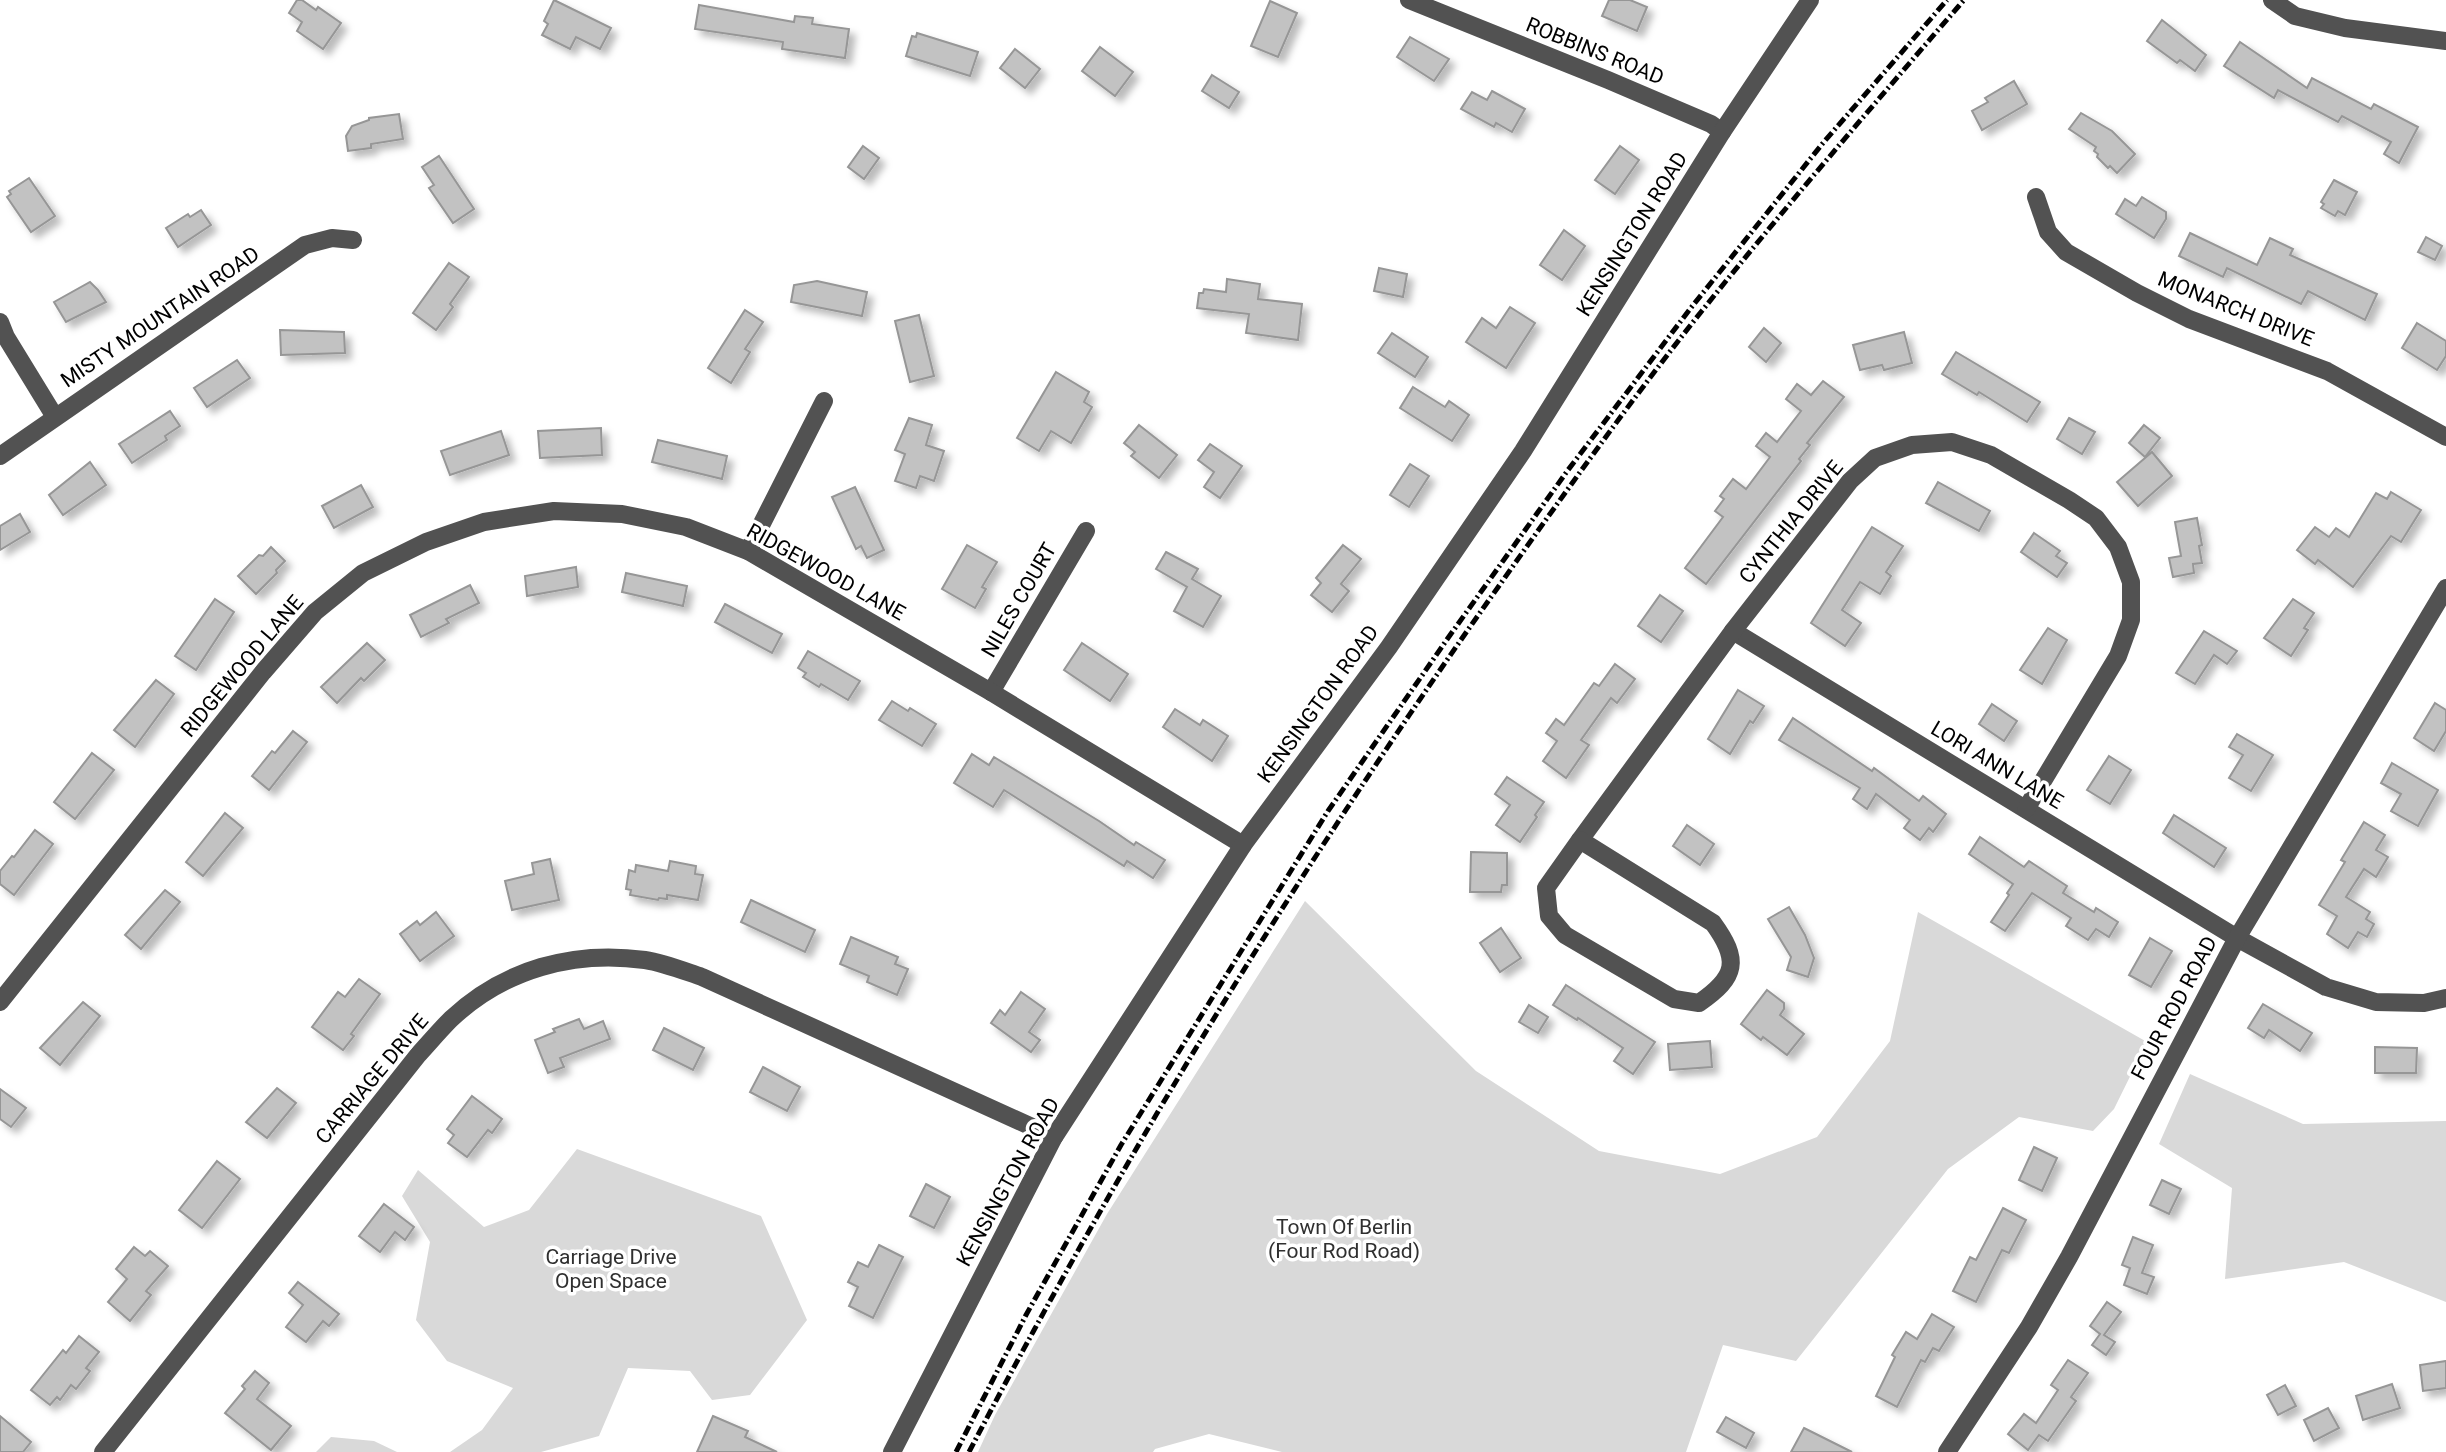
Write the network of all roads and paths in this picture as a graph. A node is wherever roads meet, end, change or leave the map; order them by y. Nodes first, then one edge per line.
1 (1409, 0) edge
2 (1810, 0) edge
3 (2272, 0) edge
4 (2446, 41) edge
5 (1722, 132) junction
6 (2036, 197) dead end
7 (354, 240) dead end
8 (0, 322) edge
9 (824, 401) dead end
10 (55, 417) junction
11 (2446, 437) edge
12 (0, 456) edge
13 (1086, 531) dead end
14 (748, 551) junction
15 (2446, 588) edge
16 (1733, 631) junction
17 (991, 692) junction
18 (2025, 808) junction
19 (1580, 840) junction
20 (1243, 845) junction
21 (2237, 938) junction
22 (2446, 998) edge
23 (0, 1002) edge
24 (1054, 1138) junction
25 (103, 1452) edge
26 (892, 1452) edge
27 (1947, 1452) edge

1 - 5 street, ROBBINS ROAD
2 - 5 street, KENSINGTON ROAD
3 - 4 street
5 - 20 street, KENSINGTON ROAD
6 - 11 street, MONARCH DRIVE
7 - 10 street, MISTY MOUNTAIN ROAD
8 - 10 street
9 - 14 street
10 - 12 street, MISTY MOUNTAIN ROAD
13 - 17 street, NILES COURT
14 - 17 street, RIDGEWOOD LANE
14 - 23 street, RIDGEWOOD LANE
15 - 21 street, FOUR ROD ROAD
16 - 18 street, LORI ANN LANE
16 - 18 street, CYNTHIA DRIVE
16 - 19 street, CYNTHIA DRIVE
17 - 20 street, RIDGEWOOD LANE
18 - 21 street, LORI ANN LANE
19 - 19 street, CYNTHIA DRIVE
20 - 24 street, KENSINGTON ROAD
21 - 22 street, LORI ANN LANE
21 - 27 street, FOUR ROD ROAD
24 - 25 street, CARRIAGE DRIVE
24 - 26 street, KENSINGTON ROAD

